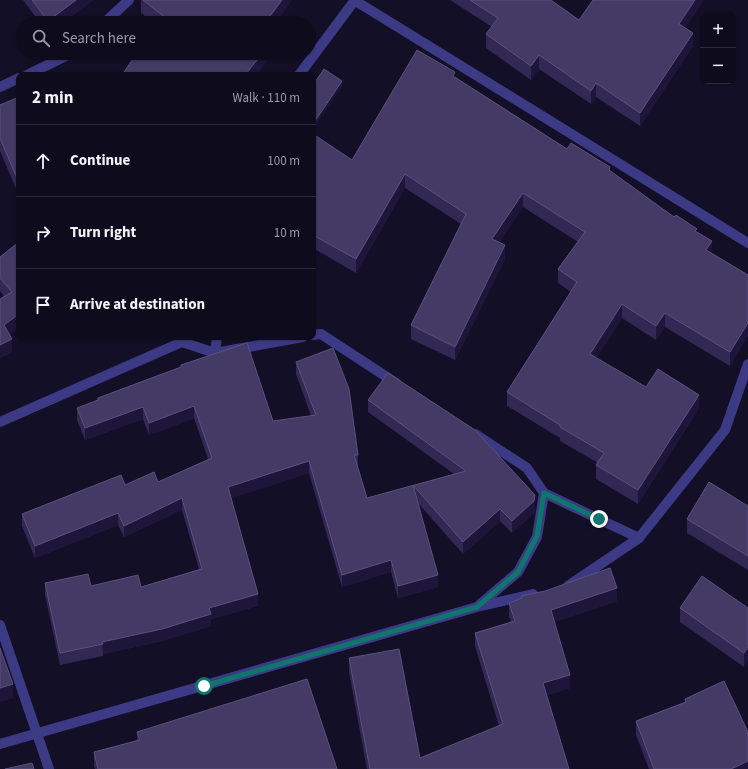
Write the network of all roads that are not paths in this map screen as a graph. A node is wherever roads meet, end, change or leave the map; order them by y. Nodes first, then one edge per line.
1 (129, 0) edge
2 (355, 0) edge
3 (112, 16) edge
4 (316, 52) edge
5 (60, 60) edge
6 (310, 60) edge
7 (33, 72) edge
8 (301, 72) edge
9 (16, 79) edge
10 (0, 87) edge
11 (748, 242) edge
12 (316, 335) edge
13 (217, 340) edge
14 (286, 340) edge
15 (215, 353) junction
16 (748, 364) edge
17 (407, 390) edge
18 (0, 422) edge
19 (467, 429) edge
20 (544, 493) junction
21 (639, 538) junction
22 (562, 588) edge
23 (546, 591) edge
24 (477, 607) junction
25 (0, 625) edge
26 (37, 734) junction
27 (0, 744) edge
28 (49, 769) edge

1 - 3 street
2 - 4 street
2 - 11 street
5 - 7 street
6 - 8 street
9 - 10 street
12 - 17 street
13 - 15 street
14 - 15 street
15 - 18 street
16 - 21 street
19 - 20 street
20 - 21 street
20 - 24 street
21 - 22 street
23 - 24 street
24 - 26 street
25 - 26 street
26 - 27 street
26 - 28 street

